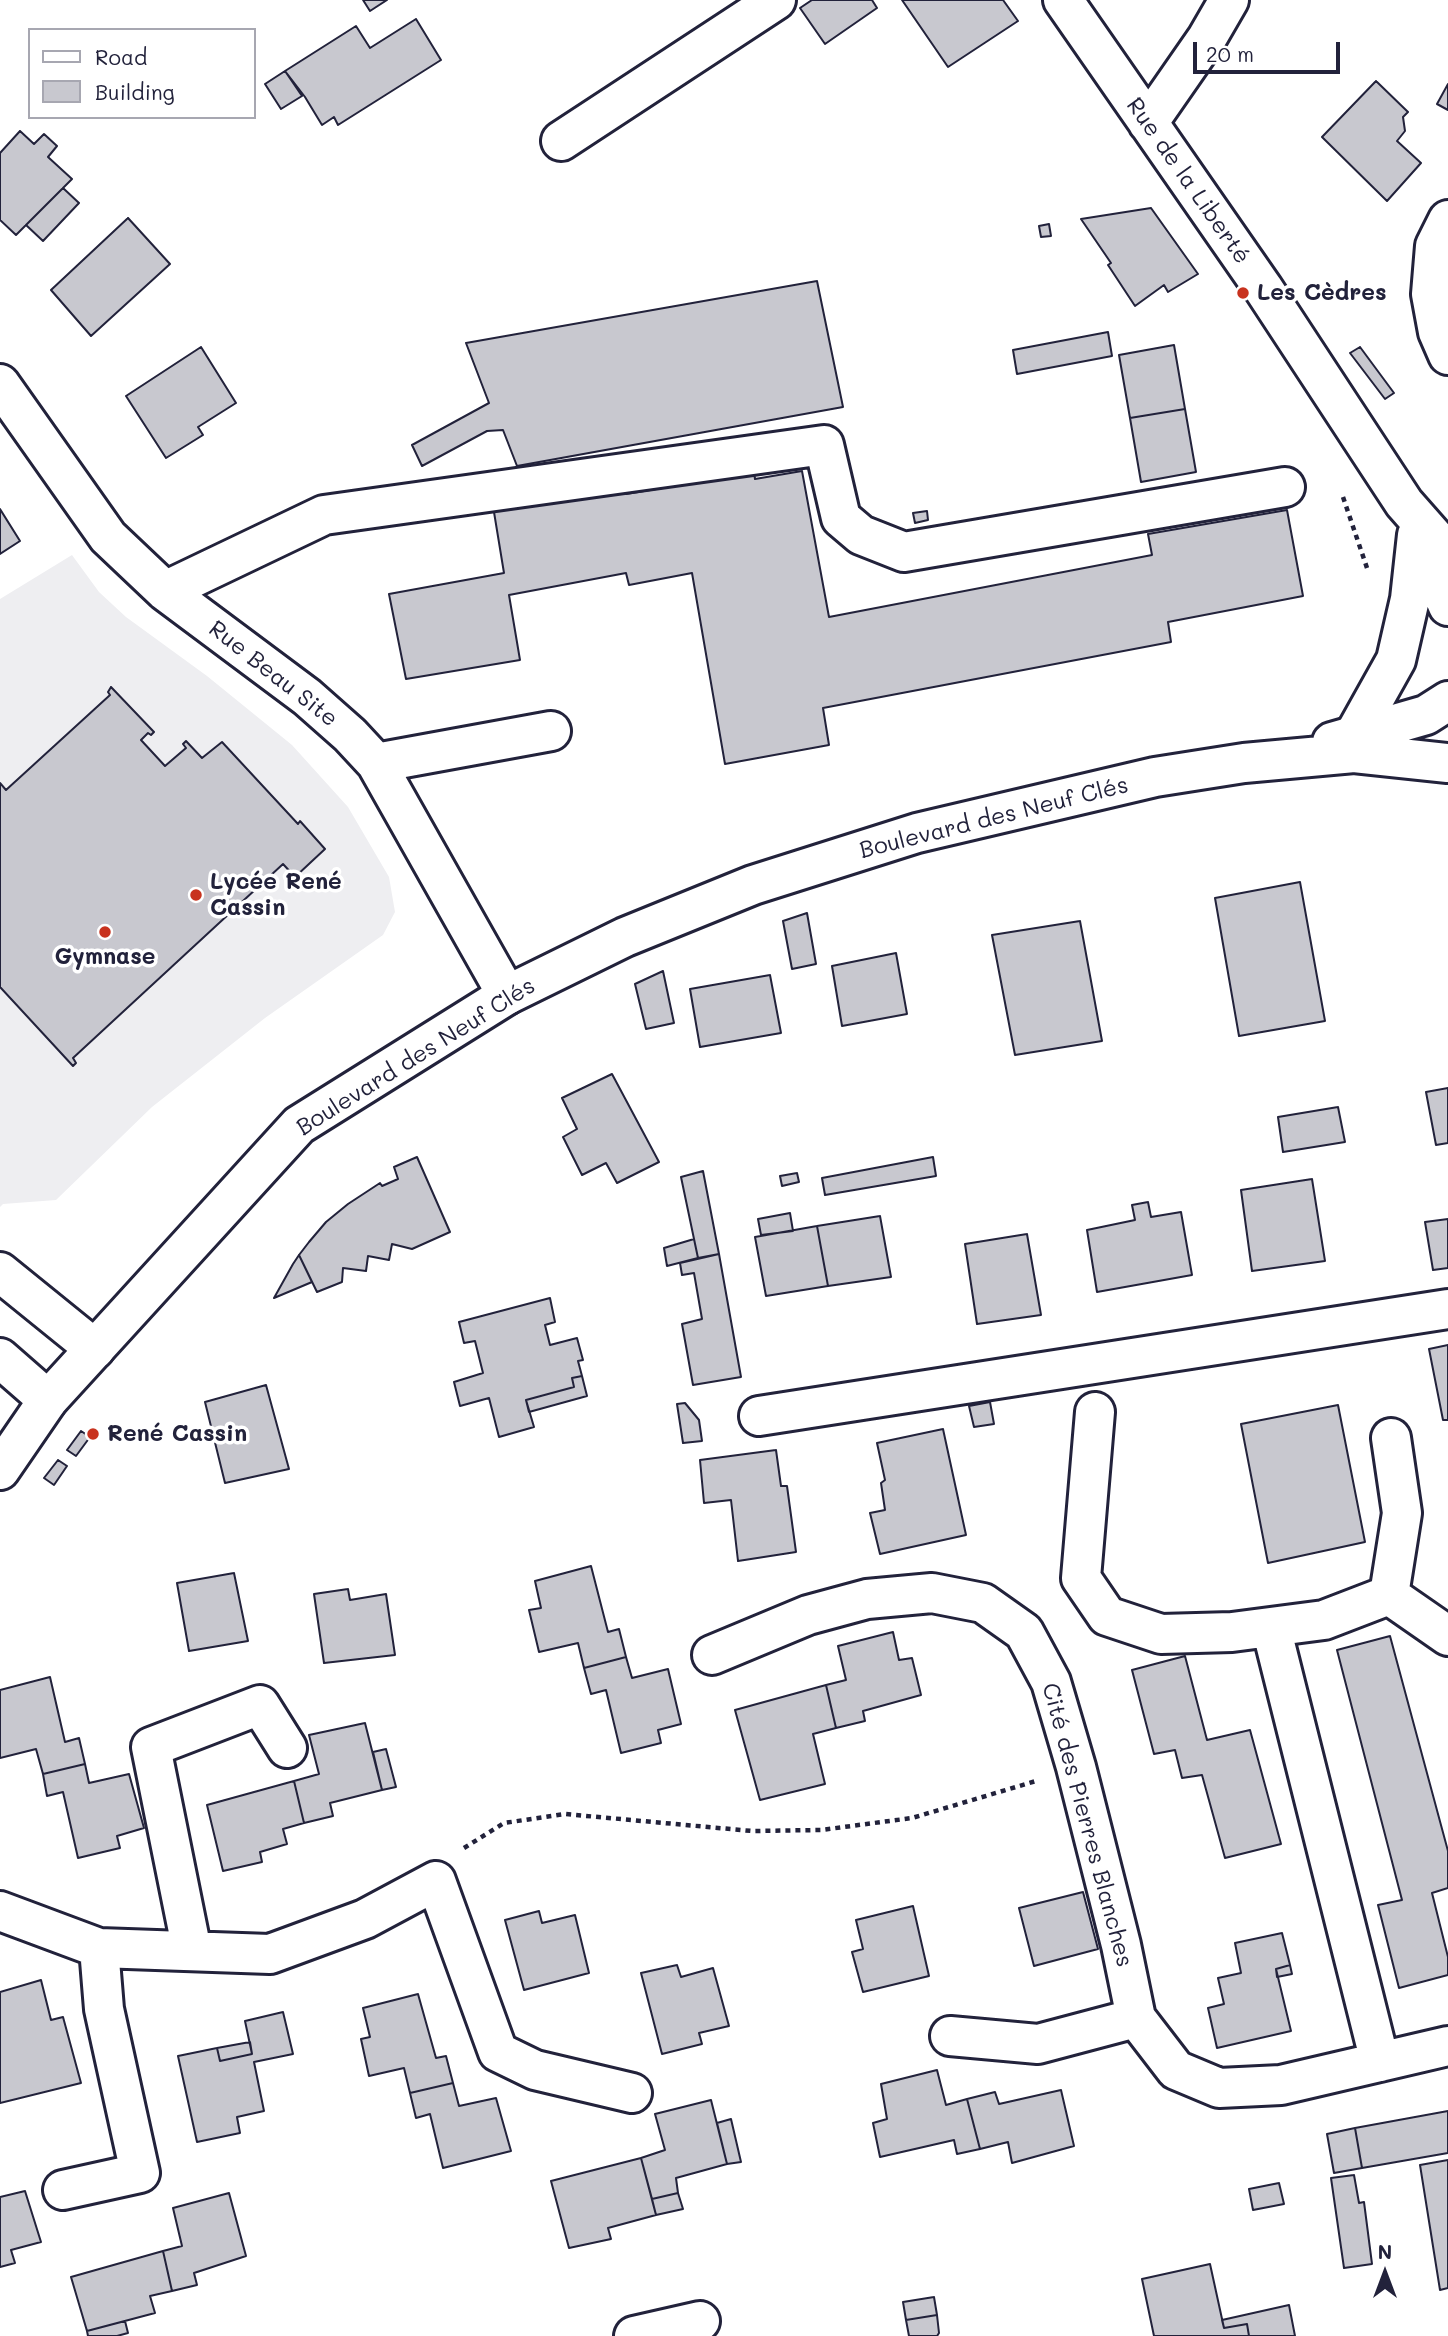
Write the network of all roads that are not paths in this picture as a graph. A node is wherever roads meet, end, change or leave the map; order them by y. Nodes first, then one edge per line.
1 (776, 0) edge
2 (1063, 0) edge
3 (1229, 0) edge
4 (1149, 123) junction
5 (561, 141) dead end
6 (1448, 220) edge
7 (1448, 355) edge
8 (0, 384) edge
9 (1285, 487) dead end
10 (1423, 530) edge
11 (165, 591) junction
12 (1448, 606) edge
13 (1448, 701) edge
14 (551, 732) dead end
15 (1353, 737) junction
16 (1448, 746) edge
17 (376, 763) junction
18 (1244, 763) junction
19 (1448, 763) edge
20 (507, 995) junction
21 (0, 1272) edge
22 (1448, 1309) edge
23 (95, 1349) junction
24 (0, 1358) edge
25 (48, 1400) junction
26 (1095, 1412) dead end
27 (759, 1416) dead end
28 (1391, 1438) dead end
29 (0, 1470) edge
30 (1389, 1595) junction
31 (1270, 1627) junction
32 (1448, 1636) edge
33 (712, 1654) dead end
34 (287, 1748) dead end
35 (0, 1911) edge
36 (99, 1948) junction
37 (192, 1951) junction
38 (1136, 2018) junction
39 (950, 2036) dead end
40 (1448, 2046) edge
41 (1380, 2062) junction
42 (632, 2093) dead end
43 (63, 2190) dead end
44 (700, 2321) dead end
45 (634, 2336) edge

1 - 5 street
2 - 4 street, Rue de la Liberté
3 - 4 street
4 - 10 street, Rue de la Liberté
6 - 7 street
8 - 11 street, Rue Beau Site
9 - 11 street
10 - 12 street, Rue de la Liberté
10 - 15 street
11 - 17 street, Rue Beau Site
13 - 15 street, Boulevard des Neuf Clés
13 - 16 street
14 - 17 street
15 - 18 street, Boulevard des Neuf Clés
17 - 20 street, Rue Beau Site
18 - 19 street, Boulevard des Neuf Clés
18 - 20 street, Boulevard des Neuf Clés
20 - 23 street, Boulevard des Neuf Clés
21 - 23 street
22 - 27 street
23 - 25 street, Boulevard des Neuf Clés
24 - 25 street
25 - 29 street, Boulevard des Neuf Clés
26 - 31 street
28 - 30 street
30 - 31 street
30 - 32 street
31 - 41 street
33 - 38 street, Cité des Pierres Blanches
34 - 37 street
35 - 36 street
36 - 37 street
36 - 43 street
37 - 42 street
38 - 39 street
38 - 41 street, Cité des Pierres Blanches
40 - 41 street, Cité des Pierres Blanches
44 - 45 street

